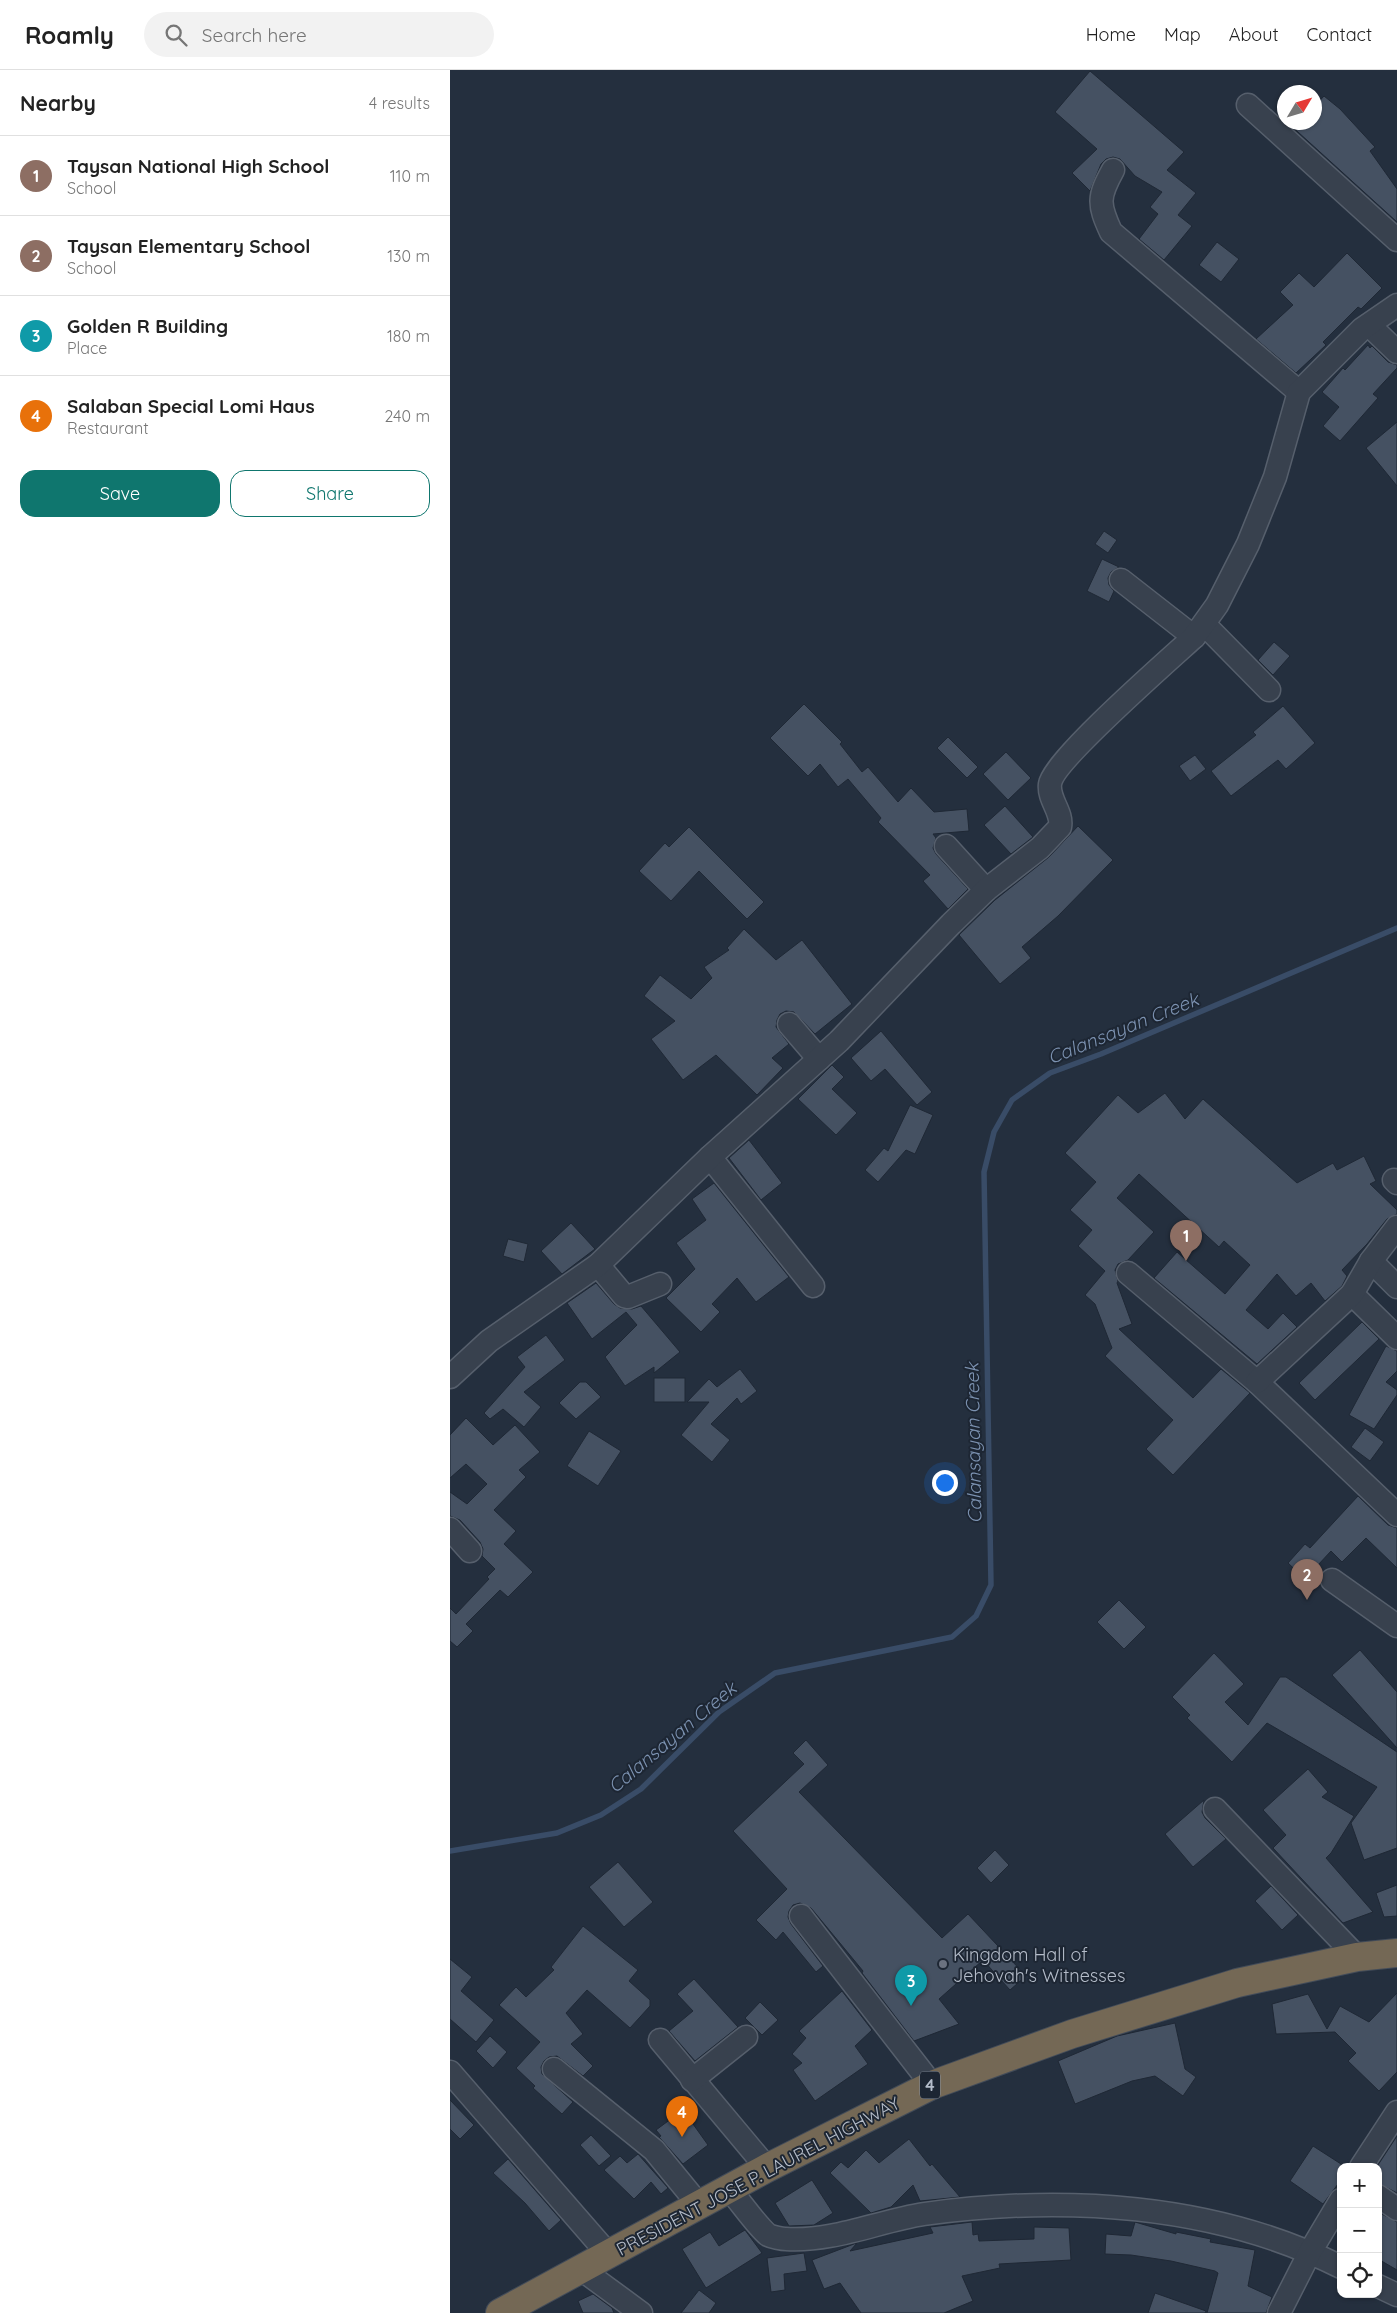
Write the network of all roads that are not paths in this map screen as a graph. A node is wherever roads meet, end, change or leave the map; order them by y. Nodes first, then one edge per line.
1 (1248, 105) dead end
2 (1113, 170) dead end
3 (1397, 240) edge
4 (1397, 305) edge
5 (1369, 325) junction
6 (1397, 352) edge
7 (1299, 392) junction
8 (1122, 580) dead end
9 (1199, 630) junction
10 (1269, 690) dead end
11 (946, 846) dead end
12 (986, 890) junction
13 (789, 1024) dead end
14 (818, 1059) junction
15 (710, 1157) junction
16 (1397, 1227) edge
17 (1371, 1261) junction
18 (598, 1265) junction
19 (1128, 1273) dead end
20 (660, 1284) dead end
21 (813, 1286) dead end
22 (1397, 1287) edge
23 (1352, 1294) junction
24 (1397, 1338) edge
25 (450, 1377) edge
26 (1256, 1382) junction
27 (1397, 1516) edge
28 (450, 1529) edge
29 (470, 1551) dead end
30 (1332, 1580) dead end
31 (1397, 1626) edge
32 (1216, 1809) dead end
33 (801, 1916) dead end
34 (1397, 1953) edge
35 (1357, 1957) junction
36 (746, 2037) dead end
37 (660, 2040) dead end
38 (554, 2069) dead end
39 (450, 2072) edge
40 (692, 2080) junction
41 (932, 2085) junction
42 (1397, 2112) edge
43 (1364, 2163) edge
44 (766, 2168) junction
45 (729, 2189) junction
46 (1382, 2199) edge
47 (699, 2205) junction
48 (1337, 2207) edge
49 (1397, 2209) edge
50 (1310, 2252) junction
51 (610, 2255) junction
52 (1337, 2265) edge
53 (581, 2268) junction
54 (1382, 2288) edge
55 (1397, 2295) edge
56 (500, 2313) edge
57 (640, 2313) edge
58 (1279, 2313) edge

1 - 3 street
2 - 7 street
4 - 5 street
5 - 6 street
5 - 7 street
7 - 9 street
8 - 9 street
9 - 10 street
9 - 12 street
11 - 12 street
12 - 14 street
13 - 14 street
14 - 15 street
15 - 18 street
15 - 21 street
16 - 17 street
17 - 22 street
17 - 23 street
18 - 20 street
18 - 25 street
19 - 26 street
23 - 24 street
23 - 26 street
26 - 27 street
28 - 29 street
30 - 31 street
32 - 35 street
33 - 41 street
34 - 35 highway, PRESIDENT JOSE P. LAUREL HIGHWAY / 4
35 - 41 highway, PRESIDENT JOSE P. LAUREL HIGHWAY / 4
36 - 40 street
37 - 40 street
38 - 47 street
39 - 51 street
40 - 44 street
41 - 44 highway, PRESIDENT JOSE P. LAUREL HIGHWAY / 4
42 - 43 street
44 - 45 highway, PRESIDENT JOSE P. LAUREL HIGHWAY / 4
45 - 47 highway, PRESIDENT JOSE P. LAUREL HIGHWAY / 4
45 - 50 street
46 - 49 street
47 - 51 highway, PRESIDENT JOSE P. LAUREL HIGHWAY / 4
48 - 50 street
50 - 52 street
50 - 58 street
51 - 53 highway, PRESIDENT JOSE P. LAUREL HIGHWAY / 4
53 - 56 highway, PRESIDENT JOSE P. LAUREL HIGHWAY / 4
53 - 57 street
54 - 55 street

